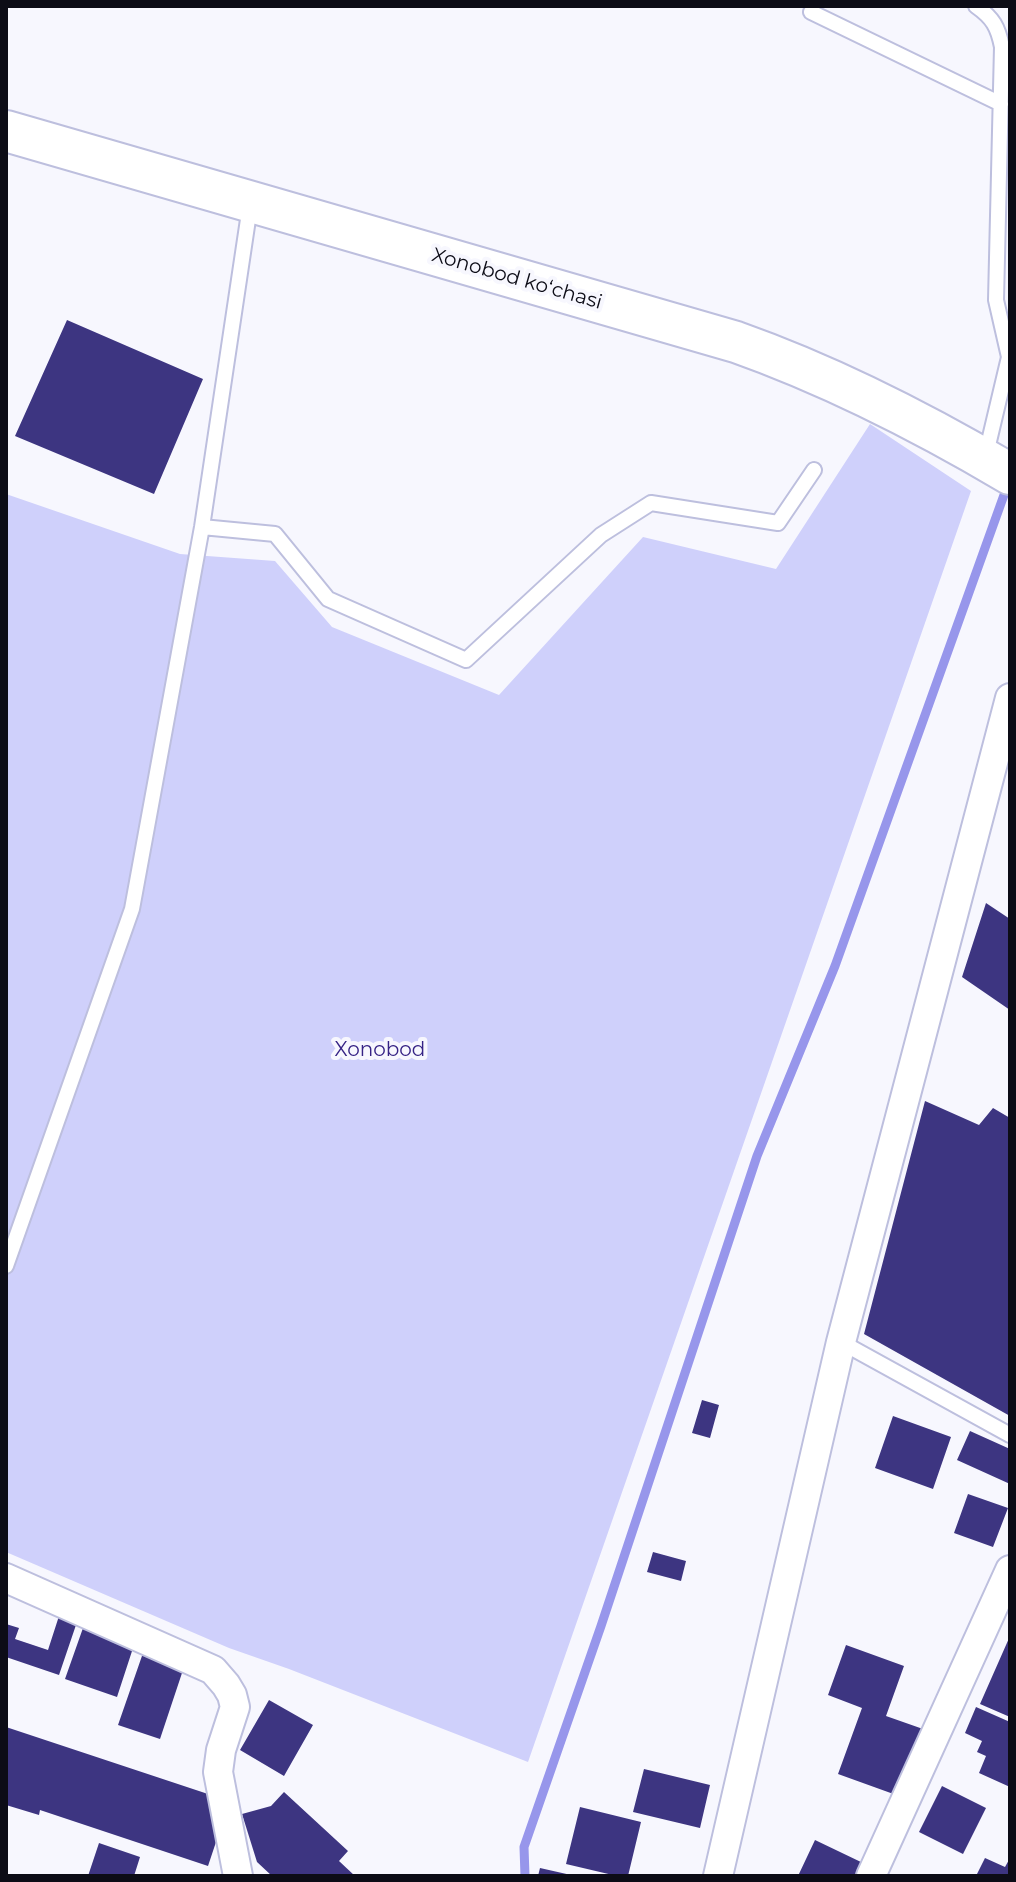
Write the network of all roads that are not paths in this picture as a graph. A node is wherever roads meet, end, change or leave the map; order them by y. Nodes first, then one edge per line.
1 (976, 6) edge
2 (811, 12) dead end
3 (1001, 104) junction
4 (6, 131) edge
5 (250, 201) junction
6 (999, 467) edge
7 (814, 470) dead end
8 (202, 527) junction
9 (1010, 698) edge
10 (6, 1266) edge
11 (841, 1342) junction
12 (1010, 1435) edge
13 (1010, 1570) edge
14 (6, 1578) edge
15 (238, 1876) edge
16 (718, 1876) edge
17 (871, 1876) edge

1 - 3 lane
2 - 3 lane
3 - 6 lane
4 - 5 main road, Xonobod koʻchasi
5 - 6 main road, Xonobod koʻchasi
5 - 8 lane
7 - 8 lane
8 - 10 lane
9 - 11 street
11 - 12 lane
11 - 16 street
13 - 17 street
14 - 15 street

